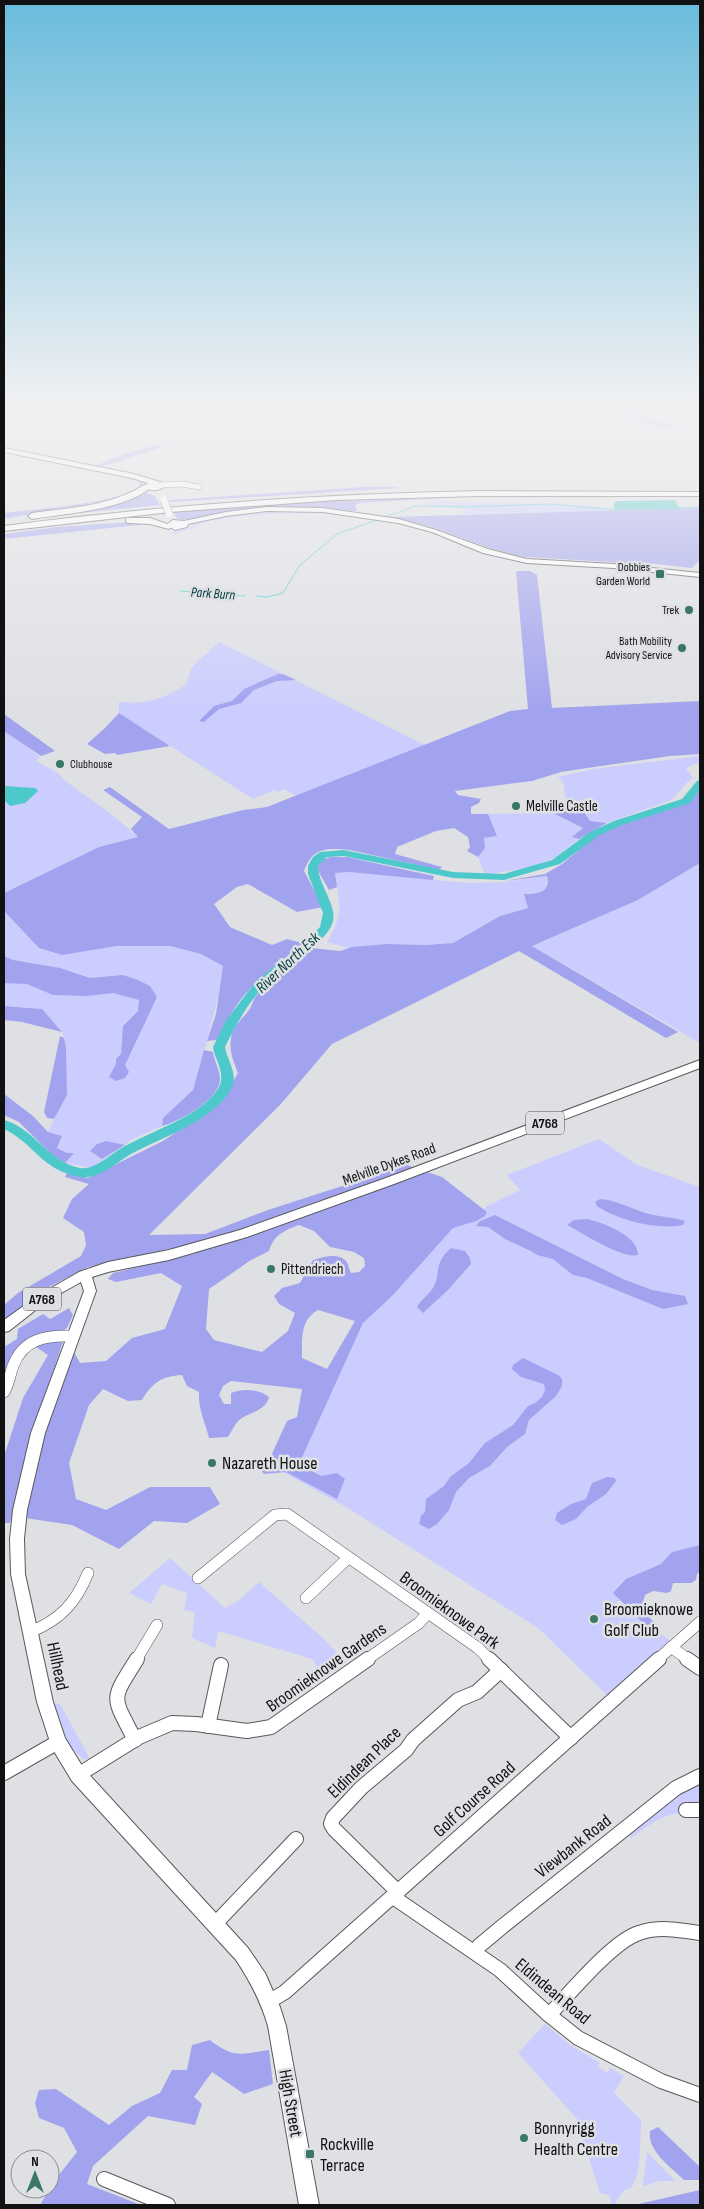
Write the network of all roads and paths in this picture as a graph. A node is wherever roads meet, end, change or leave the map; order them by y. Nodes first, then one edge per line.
1 (95, 505) edge
2 (166, 505) edge
3 (229, 505) edge
4 (4, 521) edge
5 (171, 524) junction
6 (4, 529) edge
7 (700, 575) edge
8 (700, 1064) edge
9 (83, 1275) junction
10 (4, 1327) edge
11 (72, 1336) junction
12 (4, 1392) edge
13 (348, 1558) junction
14 (88, 1573) dead end
15 (198, 1578) dead end
16 (306, 1598) dead end
17 (427, 1614) junction
18 (700, 1622) edge
19 (156, 1625) dead end
20 (30, 1632) junction
21 (671, 1647) junction
22 (700, 1668) edge
23 (501, 1670) junction
24 (222, 1671) dead end
25 (208, 1726) junction
26 (571, 1738) junction
27 (135, 1740) junction
28 (58, 1742) junction
29 (4, 1773) edge
30 (78, 1775) junction
31 (700, 1776) edge
32 (686, 1810) dead end
33 (700, 1810) edge
34 (296, 1839) dead end
35 (396, 1895) junction
36 (215, 1924) junction
37 (700, 1933) edge
38 (475, 1952) junction
39 (270, 2001) junction
40 (548, 2015) junction
41 (700, 2095) edge
42 (104, 2179) dead end
43 (168, 2205) edge
44 (309, 2205) edge

1 - 4 highway
2 - 5 main road, bridge
3 - 6 highway
5 - 6 highway
5 - 7 main road
8 - 9 main road, Melville Dykes Road / A768
9 - 10 main road, A768
9 - 11 main road, Hillhead
11 - 12 street
11 - 20 main road, Hillhead
13 - 15 street, Broomieknowe Park
13 - 16 street
13 - 17 street, Broomieknowe Park
14 - 20 street
17 - 23 street, Broomieknowe Park
17 - 25 street, Broomieknowe Gardens
18 - 21 street, Golf Course Road
19 - 27 street
20 - 28 main road, Hillhead
21 - 22 street
21 - 26 street, Golf Course Road
23 - 26 street, Broomieknowe Park
23 - 35 street, Eldindean Place
24 - 25 street
25 - 27 street, Broomieknowe Gardens
26 - 35 street, Golf Course Road
27 - 30 street, Broomieknowe Gardens
28 - 29 street
28 - 30 main road, Hillhead
30 - 36 main road, Hillhead
31 - 38 street, Viewbank Road
32 - 33 street
34 - 36 street
35 - 38 street, Eldindean Road
35 - 39 street, Golf Course Road
36 - 39 main road, Hillhead
37 - 40 street
38 - 40 street, Eldindean Road
39 - 44 main road, High Street
40 - 41 street, Eldindean Road
42 - 43 street

